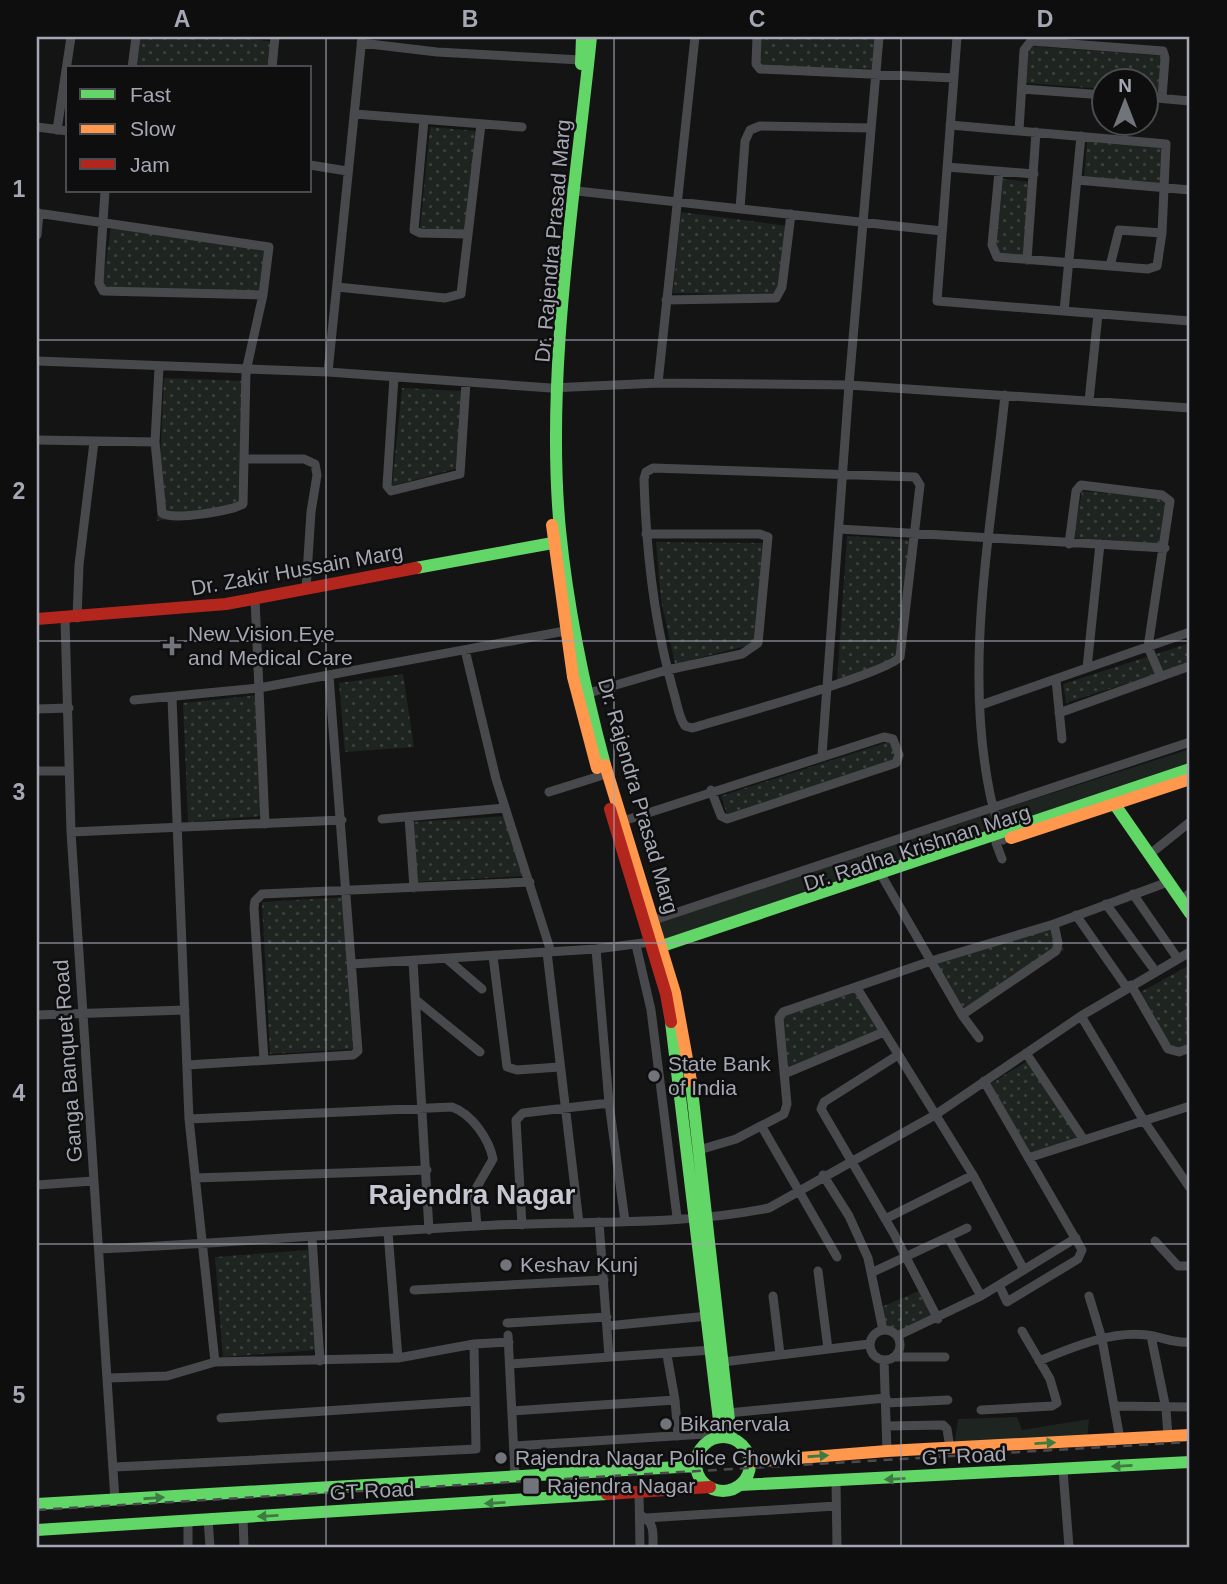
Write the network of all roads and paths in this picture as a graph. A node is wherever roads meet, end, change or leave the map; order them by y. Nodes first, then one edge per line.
1 (71, 37) edge
2 (136, 37) edge
3 (275, 37) edge
4 (582, 37) edge
5 (592, 37) edge
6 (695, 37) edge
7 (757, 37) edge
8 (879, 37) edge
9 (957, 37) edge
10 (362, 40) edge
11 (581, 60) junction
12 (67, 66) edge
13 (132, 66) edge
14 (272, 66) edge
15 (66, 70) edge
16 (876, 73) junction
17 (954, 78) junction
18 (1022, 89) junction
19 (1090, 94) edge
20 (1162, 98) joint
21 (1190, 101) edge
22 (355, 114) junction
23 (424, 120) junction
24 (481, 124) junction
25 (950, 125) junction
26 (37, 127) edge
27 (522, 127) dead end
28 (871, 128) junction
29 (57, 130) junction
30 (1019, 130) junction
31 (66, 131) edge
32 (1036, 132) junction
33 (1081, 136) junction
34 (312, 165) edge
35 (947, 167) junction
36 (347, 171) junction
37 (999, 172) junction
38 (1034, 174) junction
39 (1077, 180) junction
40 (1165, 188) junction
41 (572, 190) junction
42 (1190, 191) edge
43 (105, 192) edge
44 (677, 202) junction
45 (740, 209) junction
46 (38, 213) edge
47 (791, 215) junction
48 (103, 221) junction
49 (863, 223) junction
50 (942, 231) junction
51 (1163, 233) junction
52 (468, 234) junction
53 (37, 235) edge
54 (1027, 260) junction
55 (1067, 263) junction
56 (1110, 266) junction
57 (337, 287) junction
58 (263, 295) junction
59 (666, 300) junction
60 (1064, 311) junction
61 (1098, 314) junction
62 (1190, 321) edge
63 (37, 361) edge
64 (159, 368) junction
65 (246, 371) junction
66 (328, 372) junction
67 (394, 377) junction
68 (466, 382) junction
69 (658, 383) junction
70 (849, 384) junction
71 (555, 388) junction
72 (1005, 394) junction
73 (1089, 401) junction
74 (1190, 408) edge
75 (37, 440) edge
76 (94, 442) junction
77 (155, 442) junction
78 (244, 459) junction
79 (843, 473) junction
80 (839, 529) junction
81 (912, 531) junction
82 (646, 534) junction
83 (991, 536) junction
84 (557, 542) junction
85 (1069, 544) junction
86 (1100, 544) junction
87 (1165, 548) junction
88 (306, 589) junction
89 (255, 599) junction
90 (71, 618) junction
91 (37, 619) edge
92 (565, 631) junction
93 (1190, 632) edge
94 (1148, 647) junction
95 (465, 650) junction
96 (1190, 666) edge
97 (1087, 668) junction
98 (667, 670) junction
99 (1160, 675) junction
100 (329, 676) junction
101 (1056, 680) junction
102 (827, 686) junction
103 (259, 688) junction
104 (582, 695) junction
105 (172, 698) junction
106 (135, 700) dead end
107 (981, 705) junction
108 (69, 708) junction
109 (37, 709) edge
110 (1059, 713) junction
111 (1062, 739) dead end
112 (1190, 742) edge
113 (822, 755) junction
114 (1190, 769) edge
115 (37, 771) edge
116 (69, 771) junction
117 (600, 776) junction
118 (1190, 779) edge
119 (711, 790) junction
120 (550, 792) dead end
121 (1112, 800) junction
122 (993, 807) junction
123 (505, 808) junction
124 (409, 817) junction
125 (382, 819) dead end
126 (342, 820) junction
127 (619, 822) junction
128 (1190, 822) edge
129 (265, 824) junction
130 (176, 827) junction
131 (71, 832) junction
132 (1000, 839) junction
133 (1150, 853) junction
134 (1002, 859) dead end
135 (883, 878) junction
136 (530, 882) junction
137 (1168, 882) junction
138 (414, 888) junction
139 (347, 891) junction
140 (1133, 894) junction
141 (1186, 897) edge
142 (1106, 904) junction
143 (1190, 913) edge
144 (1076, 915) junction
145 (654, 920) junction
146 (1054, 924) junction
147 (636, 945) junction
148 (657, 947) junction
149 (596, 949) junction
150 (550, 952) junction
151 (1190, 952) edge
152 (493, 956) junction
153 (447, 958) junction
154 (1178, 959) junction
155 (413, 961) junction
156 (931, 961) junction
157 (352, 964) junction
158 (1156, 972) junction
159 (1129, 986) junction
160 (857, 988) junction
161 (482, 989) dead end
162 (416, 1000) junction
163 (185, 1010) junction
164 (82, 1013) junction
165 (37, 1015) edge
166 (962, 1016) junction
167 (1081, 1016) junction
168 (884, 1032) junction
169 (979, 1038) dead end
170 (1190, 1048) edge
171 (480, 1052) dead end
172 (1026, 1053) junction
173 (898, 1055) junction
174 (264, 1060) junction
175 (187, 1065) junction
176 (559, 1067) junction
177 (784, 1074) junction
178 (984, 1081) junction
179 (609, 1102) junction
180 (1190, 1107) edge
181 (564, 1108) junction
182 (423, 1110) junction
183 (935, 1115) junction
184 (189, 1119) junction
185 (1144, 1121) junction
186 (762, 1127) junction
187 (1084, 1140) junction
188 (699, 1150) junction
189 (1031, 1157) junction
190 (851, 1161) junction
191 (426, 1170) junction
192 (823, 1175) junction
193 (973, 1175) junction
194 (1186, 1175) edge
195 (195, 1178) junction
196 (93, 1181) junction
197 (37, 1185) edge
198 (1190, 1188) edge
199 (799, 1189) junction
200 (702, 1215) junction
201 (677, 1217) junction
202 (885, 1219) junction
203 (625, 1221) junction
204 (598, 1222) junction
205 (579, 1223) junction
206 (522, 1225) junction
207 (477, 1226) junction
208 (967, 1228) dead end
209 (429, 1230) junction
210 (387, 1232) junction
211 (312, 1237) junction
212 (948, 1237) junction
213 (1076, 1238) junction
214 (1155, 1241) dead end
215 (201, 1244) junction
216 (99, 1249) junction
217 (837, 1256) dead end
218 (906, 1259) junction
219 (1190, 1266) edge
220 (1024, 1270) junction
221 (818, 1271) dead end
222 (873, 1272) junction
223 (604, 1280) junction
224 (999, 1285) junction
225 (414, 1290) dead end
226 (773, 1296) dead end
227 (981, 1296) junction
228 (1089, 1296) dead end
229 (708, 1316) junction
230 (938, 1319) junction
231 (607, 1322) junction
232 (508, 1323) dead end
233 (883, 1330) junction
234 (1022, 1331) dead end
235 (897, 1336) junction
236 (1151, 1336) junction
237 (1102, 1339) junction
238 (1190, 1342) edge
239 (474, 1344) junction
240 (869, 1344) junction
241 (828, 1349) junction
242 (712, 1350) junction
243 (780, 1354) junction
244 (667, 1355) junction
245 (609, 1357) junction
246 (945, 1357) dead end
247 (398, 1358) junction
248 (889, 1359) junction
249 (320, 1361) junction
250 (1040, 1361) junction
251 (215, 1362) junction
252 (723, 1362) junction
253 (510, 1363) junction
254 (109, 1378) junction
255 (675, 1400) junction
256 (948, 1400) dead end
257 (475, 1401) junction
258 (886, 1401) junction
259 (1116, 1406) junction
260 (1190, 1407) edge
261 (1166, 1409) junction
262 (981, 1410) dead end
263 (512, 1411) junction
264 (728, 1412) junction
265 (221, 1418) dead end
266 (886, 1426) junction
267 (1190, 1435) edge
268 (678, 1436) junction
269 (724, 1436) junction
270 (1168, 1436) junction
271 (1120, 1439) junction
272 (514, 1446) junction
273 (950, 1448) junction
274 (887, 1451) junction
275 (750, 1462) junction
276 (1190, 1462) edge
277 (696, 1466) junction
278 (115, 1467) junction
279 (1063, 1470) junction
280 (515, 1475) junction
281 (836, 1482) junction
282 (740, 1485) junction
283 (709, 1487) junction
284 (639, 1493) junction
285 (115, 1500) junction
286 (37, 1504) edge
287 (836, 1506) junction
288 (243, 1517) junction
289 (643, 1517) junction
290 (208, 1519) junction
291 (188, 1521) junction
292 (37, 1530) edge
293 (188, 1547) edge
294 (210, 1547) edge
295 (244, 1547) edge
296 (640, 1547) edge
297 (653, 1547) edge
298 (837, 1547) edge
299 (1069, 1547) edge

1 - 12 street
2 - 13 street
3 - 14 street
4 - 11 main road, Dr. Rajendra Prasad Marg
5 - 41 main road, Dr. Rajendra Prasad Marg
6 - 44 street
7 - 16 street
8 - 16 street
9 - 17 street
10 - 11 street
10 - 22 street
11 - 41 main road, Dr. Rajendra Prasad Marg
15 - 29 street
16 - 17 street
16 - 28 street
17 - 25 street
18 - 19 street
18 - 20 street
18 - 30 street
20 - 21 street
22 - 23 street
22 - 36 street
23 - 24 street
23 - 52 street
24 - 27 street
24 - 52 street
25 - 30 street
25 - 35 street
26 - 29 street
28 - 45 street
28 - 49 street
29 - 31 street
30 - 32 street
32 - 33 street
32 - 38 street
33 - 39 street
33 - 40 street
34 - 36 street
35 - 37 street
35 - 50 street
36 - 57 street
37 - 38 street
37 - 54 street
38 - 54 street
39 - 40 street
39 - 55 street
40 - 42 street
40 - 51 street
41 - 44 street
41 - 71 main road, Dr. Rajendra Prasad Marg
43 - 48 street
44 - 45 street
44 - 59 street
45 - 47 street
46 - 48 street
46 - 53 street
47 - 49 street
47 - 59 street
48 - 58 street
48 - 58 street
49 - 50 street
49 - 70 street
50 - 60 street
51 - 56 street
51 - 56 street
52 - 57 street
54 - 55 street
55 - 56 street
55 - 60 street
57 - 66 street
58 - 65 street
59 - 69 street
60 - 61 street
61 - 62 street
61 - 73 street
63 - 64 street
64 - 65 street
64 - 77 street
65 - 66 street
65 - 78 street
66 - 67 street
67 - 68 street
67 - 68 street
68 - 71 street
69 - 70 street
69 - 71 street
70 - 72 street
70 - 79 street
71 - 84 main road, Dr. Rajendra Prasad Marg
72 - 73 street
72 - 83 street
73 - 74 street
75 - 76 street
76 - 77 street
76 - 90 street, Ganga Banquet Road
77 - 78 street
78 - 88 street
79 - 80 street
79 - 81 street
79 - 82 street
80 - 81 street
80 - 102 street
81 - 83 street
81 - 102 street
82 - 98 street
82 - 98 street
83 - 85 street
83 - 107 street
84 - 88 main road, Dr. Zakir Hussain Marg
84 - 92 main road, Dr. Rajendra Prasad Marg
84 - 104 main road, Dr. Rajendra Prasad Marg
85 - 86 street
85 - 87 street
86 - 87 street
86 - 97 street
87 - 94 street
88 - 89 main road, Dr. Zakir Hussain Marg
89 - 90 main road, Dr. Zakir Hussain Marg
89 - 103 street
90 - 91 main road, Dr. Zakir Hussain Marg
90 - 108 street, Ganga Banquet Road
92 - 95 street
92 - 104 main road, Dr. Rajendra Prasad Marg
93 - 94 street
94 - 97 street
94 - 99 street
95 - 100 street
95 - 123 street
96 - 99 street
97 - 101 street
98 - 102 street
98 - 104 street
99 - 110 street
100 - 103 street
100 - 126 street
101 - 107 street
101 - 110 street
102 - 113 street
103 - 105 street
103 - 129 street
104 - 117 main road, Dr. Rajendra Prasad Marg
104 - 127 main road, Dr. Rajendra Prasad Marg
105 - 106 street
105 - 130 street
107 - 122 street
108 - 109 street
108 - 116 street, Ganga Banquet Road
110 - 111 street
112 - 122 street
113 - 119 street
113 - 119 street
114 - 121 main road
115 - 116 street
116 - 131 street, Ganga Banquet Road
117 - 120 street
117 - 127 main road, Dr. Rajendra Prasad Marg
118 - 121 main road, Dr. Radha Krishnan Marg
119 - 127 street
121 - 132 main road, Dr. Radha Krishnan Marg
121 - 133 main road
122 - 132 street
122 - 145 street
123 - 124 street
123 - 136 street
124 - 125 street
124 - 138 street
126 - 129 street
126 - 139 street
127 - 145 main road, Dr. Rajendra Prasad Marg
127 - 148 main road, Dr. Rajendra Prasad Marg
128 - 133 street
129 - 130 street
130 - 131 street
130 - 163 street
131 - 164 street, Ganga Banquet Road
132 - 134 street
132 - 135 main road, Dr. Radha Krishnan Marg
132 - 148 main road
133 - 137 main road
135 - 148 main road, Dr. Radha Krishnan Marg
135 - 156 street
136 - 138 street
136 - 150 street
137 - 140 street
137 - 141 main road
138 - 139 street
139 - 157 street
139 - 174 street
140 - 142 street
140 - 154 street
141 - 143 main road
142 - 144 street
142 - 158 street
144 - 146 street
144 - 159 street
145 - 148 main road, Dr. Rajendra Prasad Marg
146 - 156 street
146 - 166 street
147 - 148 street
147 - 149 street
147 - 201 street
148 - 188 main road, Dr. Rajendra Prasad Marg
148 - 200 main road, Dr. Rajendra Prasad Marg
149 - 150 street
149 - 179 street
150 - 152 street
150 - 176 street
151 - 154 street
152 - 153 street
152 - 176 street
153 - 155 street
153 - 161 street
154 - 158 street
155 - 157 street
155 - 162 street
156 - 160 street
156 - 166 street
157 - 174 street
158 - 159 street
159 - 167 street
159 - 170 street
160 - 168 street
160 - 177 street
162 - 171 street
162 - 182 street
163 - 164 street
163 - 175 street
164 - 165 street
164 - 196 street, Ganga Banquet Road
166 - 169 street
167 - 172 street
167 - 185 street
168 - 173 street
168 - 177 street
172 - 178 street
172 - 187 street
173 - 183 street
173 - 190 street
174 - 175 street
175 - 184 street
176 - 181 street
177 - 186 street
178 - 183 street
178 - 189 street
179 - 181 street
179 - 203 street
180 - 185 street
181 - 205 street
181 - 206 street
182 - 184 street
182 - 191 street
182 - 207 street
183 - 190 street
183 - 193 street
184 - 195 street
185 - 187 street
185 - 194 street
186 - 188 street
186 - 199 street
187 - 189 street
188 - 200 main road, Dr. Rajendra Prasad Marg
189 - 213 street
190 - 192 street
190 - 202 street
191 - 195 street
191 - 209 street
192 - 199 street
192 - 222 street
193 - 202 street
193 - 220 street
194 - 198 street
195 - 215 street
196 - 197 street
196 - 216 street, Ganga Banquet Road
199 - 200 street
199 - 217 street
200 - 201 street
200 - 229 main road, Dr. Rajendra Prasad Marg
200 - 252 main road, Dr. Rajendra Prasad Marg
201 - 203 street
202 - 218 street
203 - 204 street
204 - 205 street
204 - 223 street
205 - 206 street
206 - 207 street
207 - 209 street
208 - 212 street
209 - 210 street
210 - 211 street
210 - 247 street
211 - 215 street
211 - 249 street
212 - 218 street
212 - 227 street
213 - 220 street
213 - 224 street
214 - 219 street
215 - 216 street
215 - 251 street
216 - 254 street, Ganga Banquet Road
218 - 222 street
218 - 230 street
220 - 224 street
221 - 241 street
222 - 233 street
223 - 225 street
223 - 231 street
224 - 227 street
226 - 243 street
227 - 230 street
228 - 237 street
229 - 231 street
229 - 242 main road, Dr. Rajendra Prasad Marg
230 - 235 street
231 - 232 street
231 - 245 street
233 - 235 street
233 - 240 street
234 - 250 street
235 - 248 street
236 - 237 street
236 - 238 street
236 - 261 street
237 - 250 street
237 - 259 street
239 - 247 street
239 - 253 street
239 - 257 street
240 - 241 street
240 - 248 street
241 - 243 street
242 - 244 street
242 - 269 main road, Dr. Rajendra Prasad Marg
243 - 252 street
244 - 245 street
244 - 255 street
245 - 253 street
246 - 248 street
247 - 249 street
248 - 258 street
249 - 251 street
250 - 262 street
251 - 254 street
252 - 264 main road, Dr. Rajendra Prasad Marg
253 - 263 street
254 - 278 street, Ganga Banquet Road
255 - 263 street
255 - 268 street
256 - 258 street
257 - 265 street
257 - 278 street
258 - 264 street
258 - 266 street
259 - 261 street
259 - 271 street
260 - 261 street
261 - 270 street
263 - 272 street
264 - 269 main road, Dr. Rajendra Prasad Marg
266 - 273 street
266 - 274 street
267 - 270 main road, GT Road
268 - 269 street
268 - 272 street
269 - 275 main road
269 - 277 main road
270 - 271 main road, GT Road
273 -> 271 main road, GT Road
272 - 280 street
273 - 274 main road, GT Road
275 -> 274 main road, GT Road
275 - 282 main road
276 -> 279 main road, GT Road
277 - 280 main road, GT Road
277 - 283 main road
278 - 285 street, Ganga Banquet Road
279 -> 281 main road, GT Road
279 - 299 street
285 -> 280 main road, GT Road
281 - 282 main road, GT Road
281 - 287 street
282 - 283 main road
283 - 284 main road, GT Road
284 -> 288 main road, GT Road
284 - 289 street
285 - 286 main road, GT Road
287 - 289 street
287 - 298 street
288 - 290 main road, GT Road
288 - 295 street
289 - 296 street
289 - 297 street
290 - 291 main road, GT Road
290 - 294 street
291 - 292 main road, GT Road
291 - 293 street

